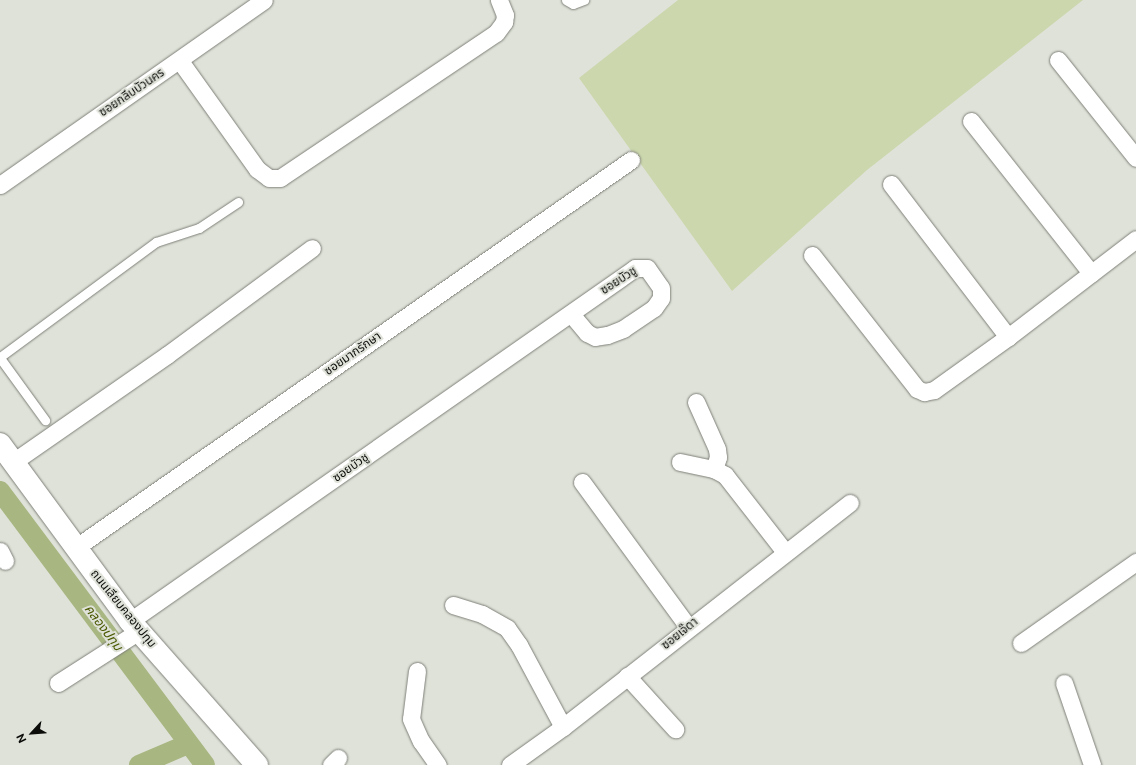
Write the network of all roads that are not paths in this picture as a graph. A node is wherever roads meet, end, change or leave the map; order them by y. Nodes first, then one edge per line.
1 (264, 0) edge
2 (499, 0) edge
3 (566, 0) edge
4 (584, 0) edge
5 (1058, 60) dead end
6 (180, 61) junction
7 (971, 121) dead end
8 (1136, 158) edge
9 (631, 160) dead end
10 (891, 184) dead end
11 (0, 185) edge
12 (238, 202) dead end
13 (1136, 239) edge
14 (312, 248) dead end
15 (812, 255) dead end
16 (1091, 273) junction
17 (571, 314) junction
18 (1008, 337) junction
19 (0, 357) edge
20 (696, 402) dead end
21 (45, 420) dead end
22 (0, 444) edge
23 (13, 462) junction
24 (680, 462) dead end
25 (714, 469) junction
26 (582, 482) dead end
27 (850, 502) dead end
28 (75, 548) junction
29 (785, 552) junction
30 (1136, 562) edge
31 (453, 605) dead end
32 (688, 627) junction
33 (133, 630) junction
34 (1021, 643) dead end
35 (417, 671) dead end
36 (627, 676) junction
37 (58, 683) dead end
38 (1064, 683) dead end
39 (563, 727) junction
40 (675, 729) dead end
41 (256, 765) edge
42 (438, 765) edge
43 (510, 765) edge
44 (1092, 765) edge

1 - 6 street, ซอยกลีบบัวนคร
2 - 6 street
3 - 4 lane
5 - 8 street
6 - 11 street, ซอยกลีบบัวนคร
7 - 16 street
9 - 28 street, ซอยมากรักษา
10 - 18 street
12 - 19 lane
13 - 16 street
14 - 23 street
15 - 18 street
16 - 18 street
17 - 17 street, ซอยบัวชู
17 - 33 street, ซอยบัวชู
19 - 21 lane
20 - 25 street
22 - 23 street, ถนนเลียบคลองปทุม
23 - 28 street, ถนนเลียบคลองปทุม
24 - 25 street
25 - 29 street
26 - 32 street
27 - 29 street, ซอยเจ๊ดา
28 - 33 street, ถนนเลียบคลองปทุม
29 - 32 street, ซอยเจ๊ดา
30 - 34 street
31 - 39 street
32 - 36 street, ซอยเจ๊ดา
33 - 37 street, ซอยบัวชู
33 - 41 street, ถนนเลียบคลองปทุม
35 - 42 street
36 - 39 street, ซอยเจ๊ดา
36 - 40 street
38 - 44 street
39 - 43 street, ซอยเจ๊ดา

